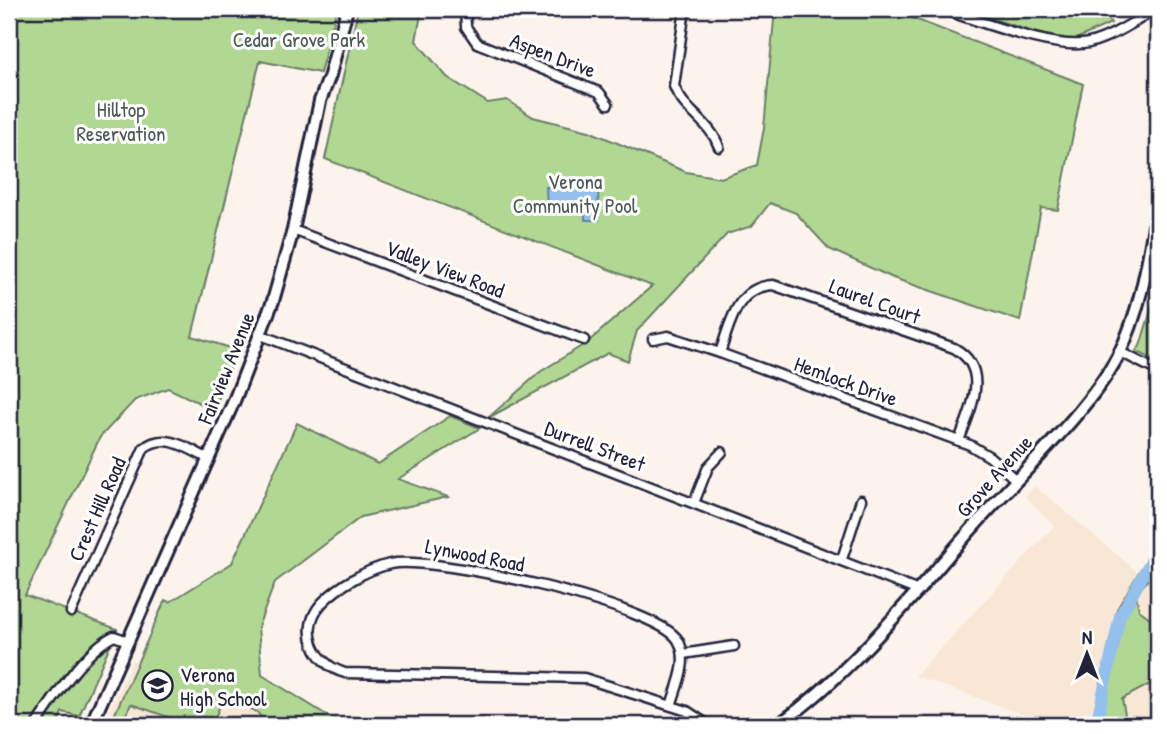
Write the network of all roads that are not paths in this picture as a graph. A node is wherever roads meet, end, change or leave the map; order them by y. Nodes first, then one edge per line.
1 (346, 9) edge
2 (465, 9) edge
3 (685, 9) edge
4 (941, 9) edge
5 (1157, 9) edge
6 (608, 104) dead end
7 (719, 147) dead end
8 (1158, 203) edge
9 (293, 230) junction
10 (261, 335) junction
11 (653, 339) dead end
12 (584, 340) dead end
13 (1120, 352) junction
14 (720, 353) junction
15 (1158, 371) edge
16 (959, 441) junction
17 (722, 452) dead end
18 (209, 459) junction
19 (1016, 480) junction
20 (861, 500) dead end
21 (694, 503) junction
22 (842, 559) junction
23 (916, 590) junction
24 (71, 612) dead end
25 (128, 641) junction
26 (734, 646) dead end
27 (683, 654) junction
28 (671, 706) junction
29 (36, 725) edge
30 (91, 725) edge
31 (708, 725) edge
32 (778, 725) edge

1 - 9 main road, Fairview Avenue
2 - 6 street, Aspen Drive
3 - 7 street
4 - 5 street
8 - 13 main road, Grove Avenue
9 - 10 main road, Fairview Avenue
9 - 12 street, Valley View Road
10 - 18 main road, Fairview Avenue
10 - 21 street, Durrell Street
11 - 14 street, Hemlock Drive
13 - 15 street
13 - 19 main road, Grove Avenue
14 - 16 street, Hemlock Drive
14 - 16 street, Laurel Court
16 - 19 street, Hemlock Drive
17 - 21 street
18 - 24 street, Crest Hill Road
18 - 25 main road, Fairview Avenue
19 - 23 main road, Grove Avenue
20 - 22 street
21 - 22 street, Durrell Street
22 - 23 street, Durrell Street
23 - 32 main road, Grove Avenue
25 - 29 street
25 - 30 main road, Fairview Avenue
26 - 27 street
27 - 28 street
27 - 28 street, Lynwood Road
28 - 31 street, Lynwood Road

